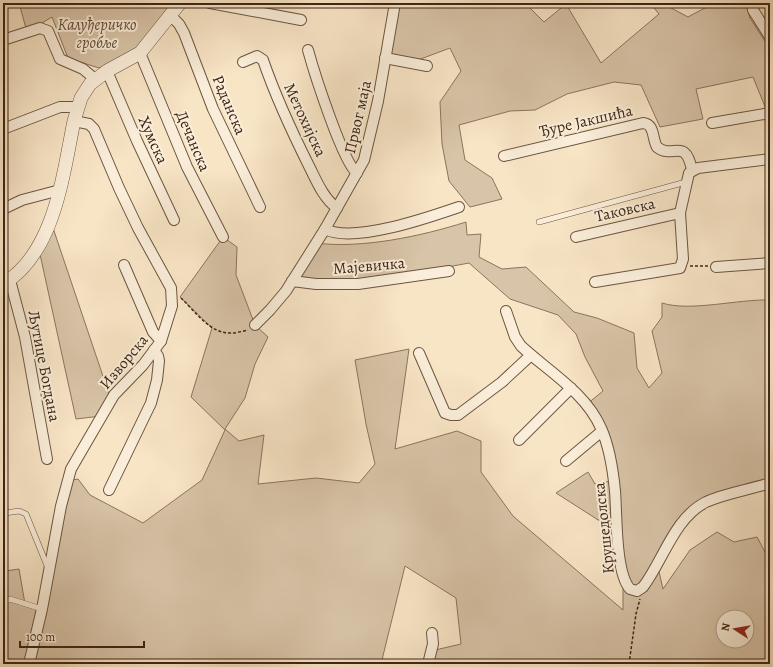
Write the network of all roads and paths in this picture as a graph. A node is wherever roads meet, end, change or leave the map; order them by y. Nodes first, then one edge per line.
1 (180, 3) edge
2 (210, 3) edge
3 (395, 3) edge
4 (752, 3) edge
5 (170, 15) junction
6 (301, 20) dead end
7 (770, 37) edge
8 (3, 40) edge
9 (308, 50) dead end
10 (140, 53) junction
11 (386, 58) junction
12 (243, 62) dead end
13 (427, 66) dead end
14 (107, 71) junction
15 (95, 79) junction
16 (77, 107) junction
17 (770, 113) edge
18 (74, 121) junction
19 (712, 123) dead end
20 (3, 129) edge
21 (504, 156) dead end
22 (770, 159) edge
23 (692, 170) junction
24 (357, 174) junction
25 (686, 182) junction
26 (60, 190) junction
27 (260, 207) dead end
28 (459, 207) dead end
29 (337, 208) junction
30 (3, 209) edge
31 (680, 213) junction
32 (174, 220) dead end
33 (539, 222) dead end
34 (325, 229) junction
35 (223, 237) dead end
36 (576, 237) dead end
37 (770, 263) edge
38 (124, 264) dead end
39 (682, 266) junction
40 (716, 267) joint
41 (449, 271) dead end
42 (292, 281) junction
43 (7, 282) edge
44 (595, 282) dead end
45 (171, 288) junction
46 (506, 311) dead end
47 (253, 327) joint
48 (161, 341) junction
49 (154, 350) junction
50 (419, 353) dead end
51 (531, 355) junction
52 (570, 388) junction
53 (602, 431) junction
54 (519, 440) dead end
55 (48, 459) dead end
56 (566, 461) dead end
57 (770, 483) edge
58 (109, 490) dead end
59 (5, 514) dead end
60 (49, 572) junction
61 (641, 589) junction
62 (3, 602) edge
63 (42, 609) junction
64 (432, 633) dead end
65 (29, 664) edge
66 (428, 664) edge
67 (629, 664) edge

1 - 5 street
2 - 6 street
3 - 11 street, Првог маја
4 - 7 street
5 - 10 street
5 - 27 street, Раданска
8 - 15 street
9 - 24 street
10 - 14 street
10 - 35 street, Дечанска
11 - 13 street
11 - 24 street, Првог маја
12 - 29 street, Метохијска
14 - 15 street
14 - 32 street, Хумска
15 - 16 street
16 - 18 street
16 - 20 street
17 - 19 street
18 - 26 street
18 - 45 street, Изворска
21 - 23 street, Ђуре Јакшића
22 - 23 street
23 - 25 street
24 - 29 street, Првог маја
25 - 31 street
25 - 33 lane
26 - 30 street
26 - 43 street
28 - 34 street
29 - 34 street, Првог маја
31 - 36 street, Таковска
31 - 39 street
34 - 42 street, Првог маја
37 - 40 street
38 - 48 street
39 - 40 path
39 - 44 street
41 - 42 street, Мајевичка
42 - 47 street, Првог маја
43 - 55 street, Љутице Богдана
45 - 47 path
45 - 48 street, Изворска
46 - 51 street, Крушедолска
48 - 49 street, Изворска
49 - 58 street
49 - 60 street, Изворска
50 - 51 street
51 - 52 street, Крушедолска
52 - 53 street, Крушедолска
52 - 54 street
53 - 56 street
53 - 61 street, Крушедолска
57 - 61 street
59 - 60 lane
60 - 63 street, Изворска
61 - 67 path
62 - 63 lane
63 - 65 street, Изворска
64 - 66 street

